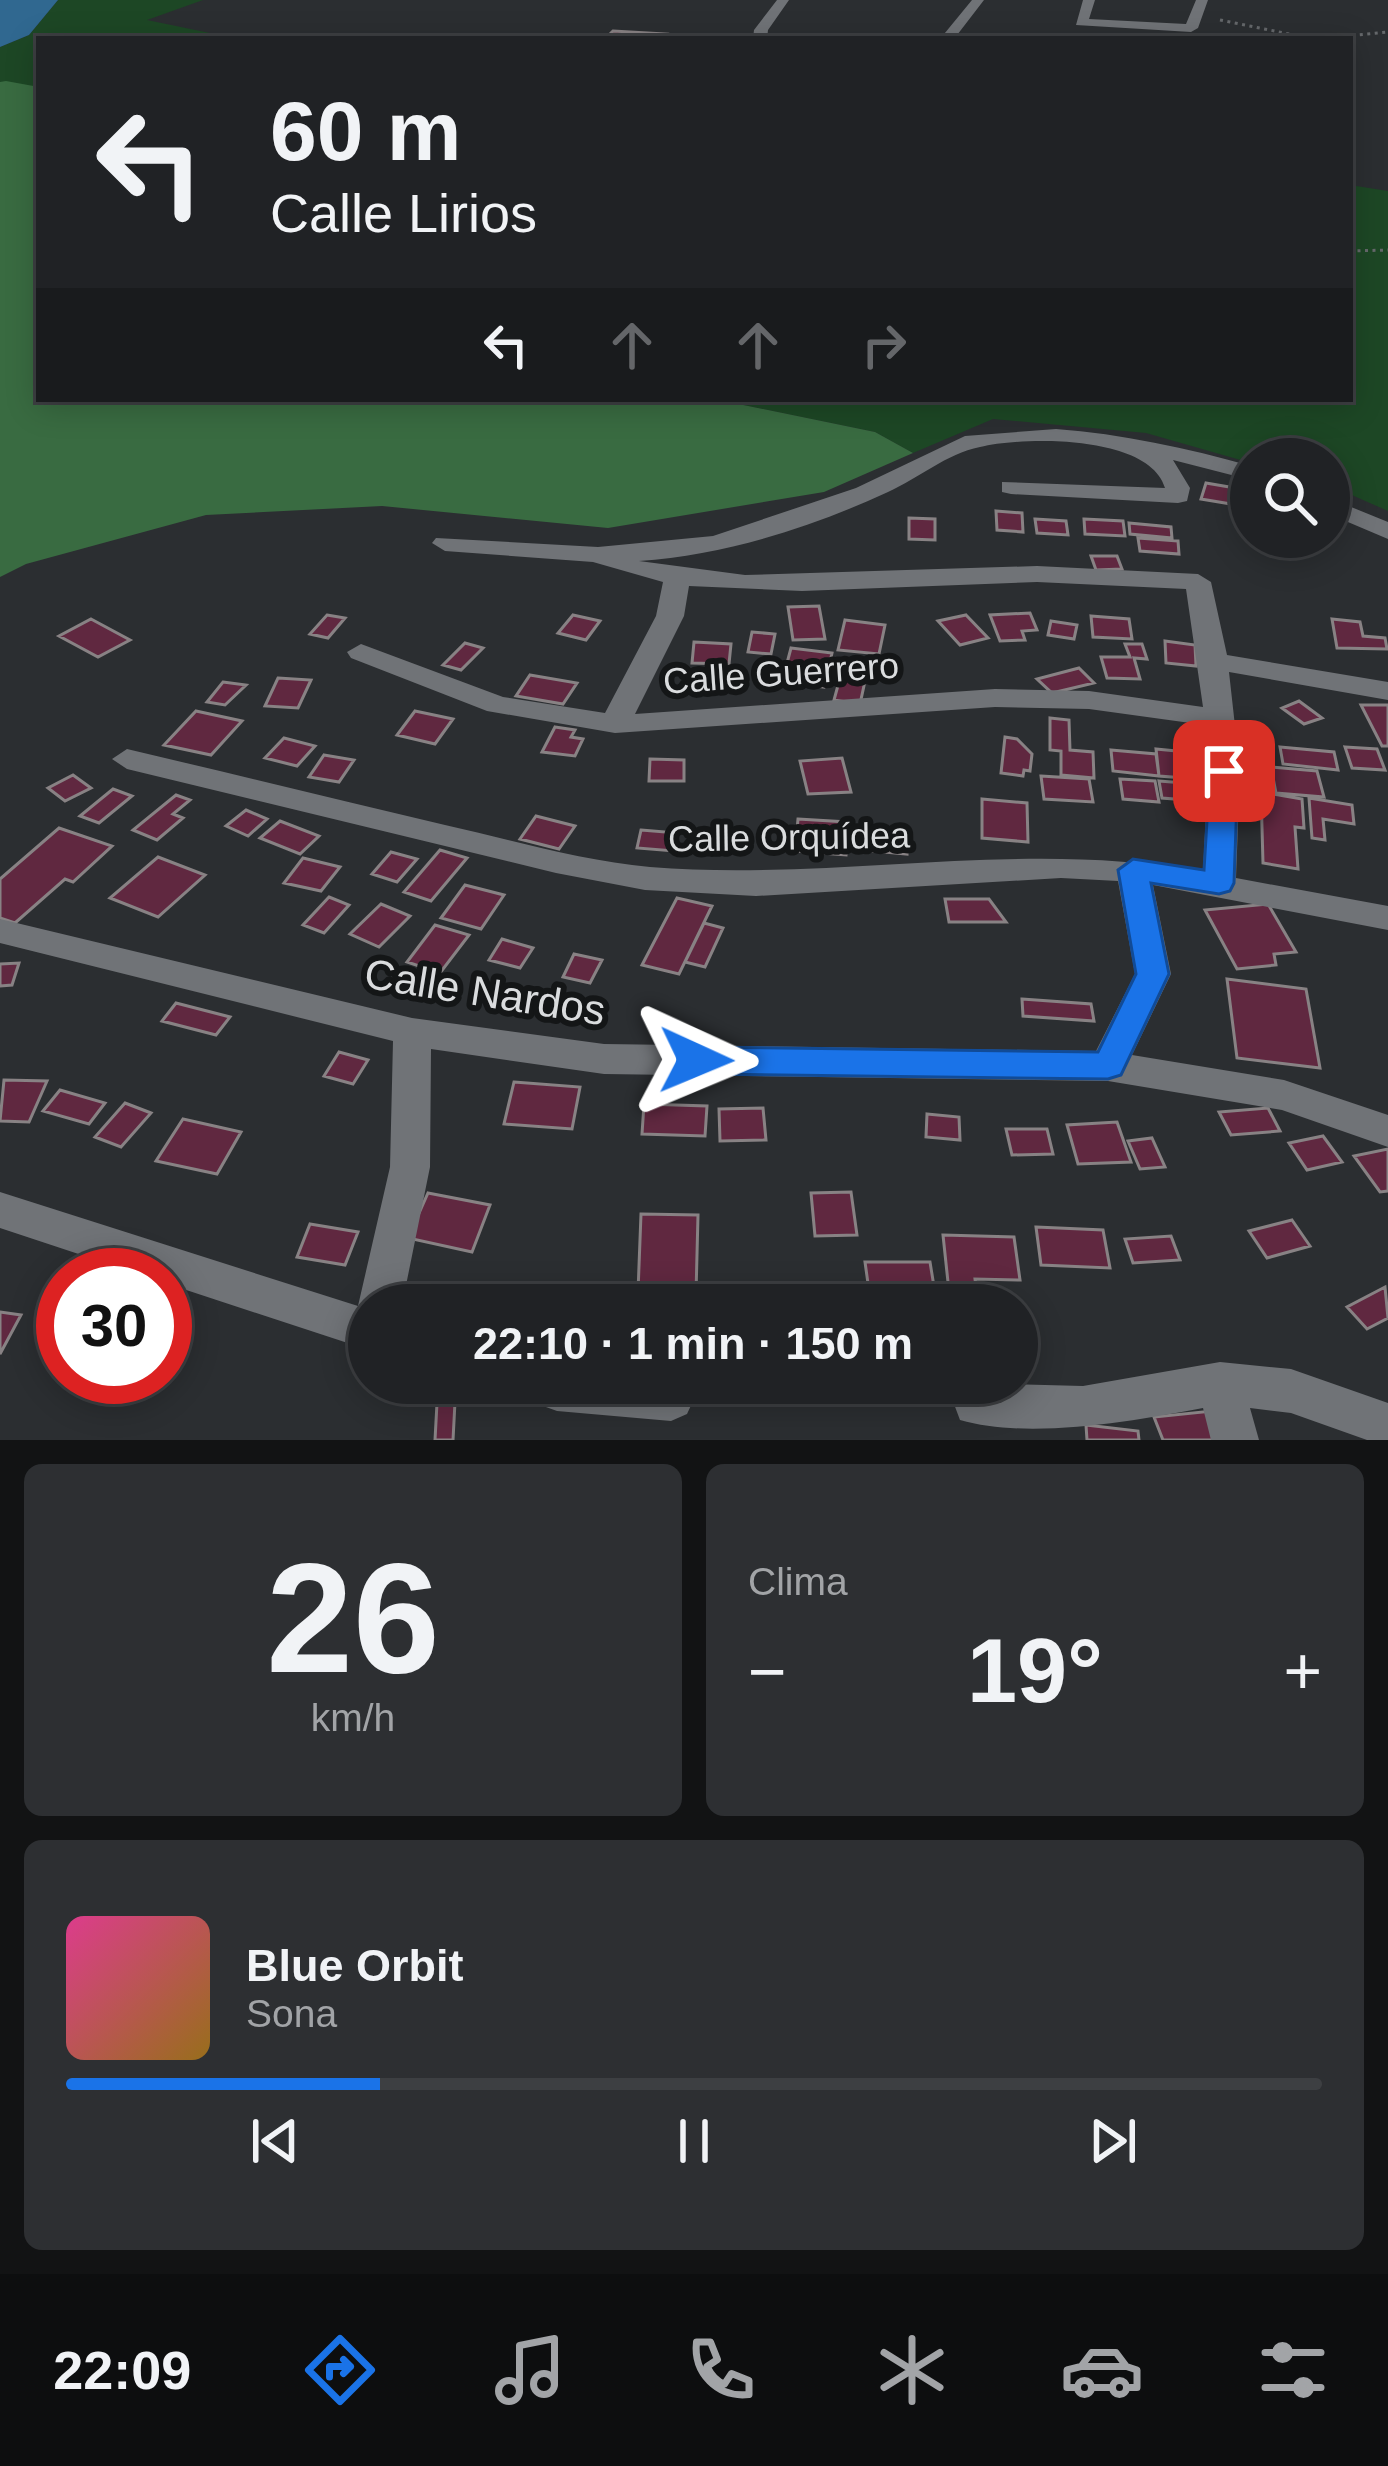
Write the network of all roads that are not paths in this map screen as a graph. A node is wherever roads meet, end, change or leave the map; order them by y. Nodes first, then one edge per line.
1 (783, 0) edge
2 (978, 0) edge
3 (1089, 0) edge
4 (1202, 0) edge
5 (760, 36) edge
6 (948, 36) edge
7 (1139, 446) junction
8 (1230, 468) edge
9 (1011, 487) dead end
10 (1350, 514) edge
11 (1388, 531) edge
12 (445, 543) dead end
13 (602, 557) junction
14 (677, 579) junction
15 (362, 652) dead end
16 (1214, 661) junction
17 (1388, 691) edge
18 (1216, 718) junction
19 (615, 724) junction
20 (127, 759) dead end
21 (1133, 870) junction
22 (1219, 883) junction
23 (1388, 918) edge
24 (0, 932) edge
25 (412, 1032) junction
26 (1108, 1066) junction
27 (1388, 1131) edge
28 (0, 1210) edge
29 (385, 1284) edge
30 (348, 1323) edge
31 (1220, 1383) junction
32 (976, 1404) dead end
33 (1388, 1425) edge
34 (1234, 1440) edge

1 - 5 street
2 - 6 street
3 - 4 street
7 - 8 street
7 - 9 street
7 - 13 street
10 - 11 street
12 - 13 street
13 - 14 street
14 - 16 street
14 - 19 street
15 - 19 street, Calle Guerrero
16 - 17 street
16 - 18 street
18 - 19 street, Calle Guerrero
18 - 22 street
20 - 21 street, Calle Orquídea
21 - 22 street, Calle Orquídea
21 - 26 street
22 - 23 street, Calle Orquídea
24 - 25 street, Calle Nardos
25 - 26 street, Calle Nardos
25 - 29 street
26 - 27 street, Calle Nardos
28 - 30 street
31 - 32 street
31 - 33 street
31 - 34 street

